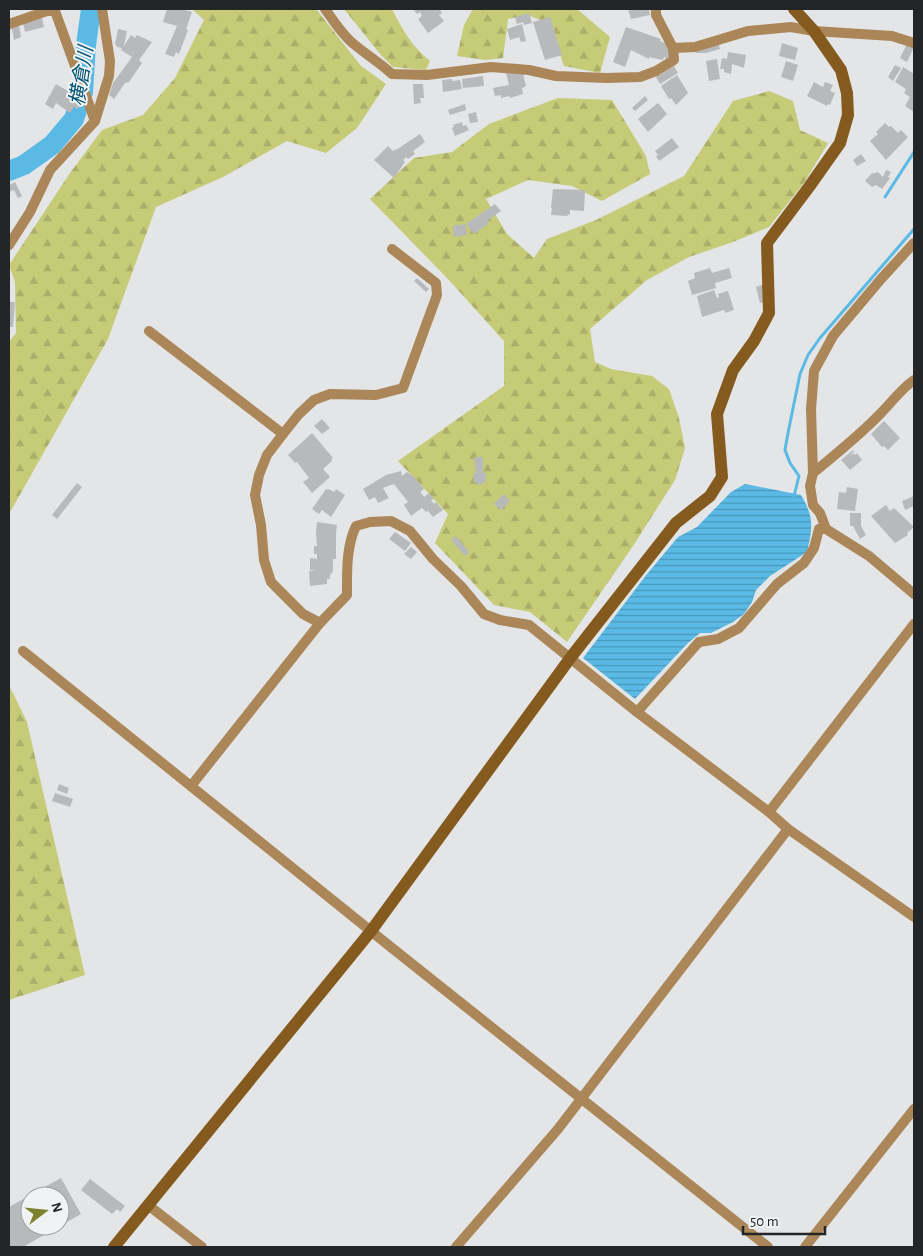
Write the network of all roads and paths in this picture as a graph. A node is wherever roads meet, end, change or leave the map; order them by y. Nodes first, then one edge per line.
1 (102, 9) edge
2 (326, 9) edge
3 (656, 9) edge
4 (794, 9) edge
5 (9, 24) edge
6 (814, 31) junction
7 (914, 42) edge
8 (673, 48) junction
9 (95, 121) junction
10 (914, 243) edge
11 (9, 245) edge
12 (392, 249) dead end
13 (150, 331) dead end
14 (914, 380) edge
15 (283, 434) junction
16 (813, 473) junction
17 (826, 529) junction
18 (914, 594) edge
19 (320, 623) junction
20 (914, 624) edge
21 (23, 651) dead end
22 (571, 657) junction
23 (637, 712) junction
24 (192, 786) junction
25 (769, 812) junction
26 (788, 829) junction
27 (914, 917) edge
28 (371, 931) junction
29 (581, 1099) junction
30 (914, 1109) edge
31 (148, 1205) junction
32 (114, 1247) edge
33 (202, 1247) edge
34 (456, 1247) edge
35 (768, 1247) edge
36 (805, 1247) edge

1 - 9 street
2 - 8 street
3 - 8 street
4 - 6 street
5 - 9 street
6 - 7 street
6 - 8 street
6 - 22 street
9 - 11 street
10 - 16 street
12 - 15 street
13 - 15 street
14 - 16 street
15 - 19 street
16 - 17 street
17 - 18 street
17 - 23 street
19 - 22 street
19 - 24 street
20 - 25 street
21 - 24 street
22 - 23 street
22 - 28 street
23 - 25 street
24 - 28 street
25 - 26 street
26 - 27 street
26 - 29 street
28 - 29 street
28 - 31 street
29 - 34 street
29 - 35 street
30 - 36 street
31 - 32 street
31 - 33 street

